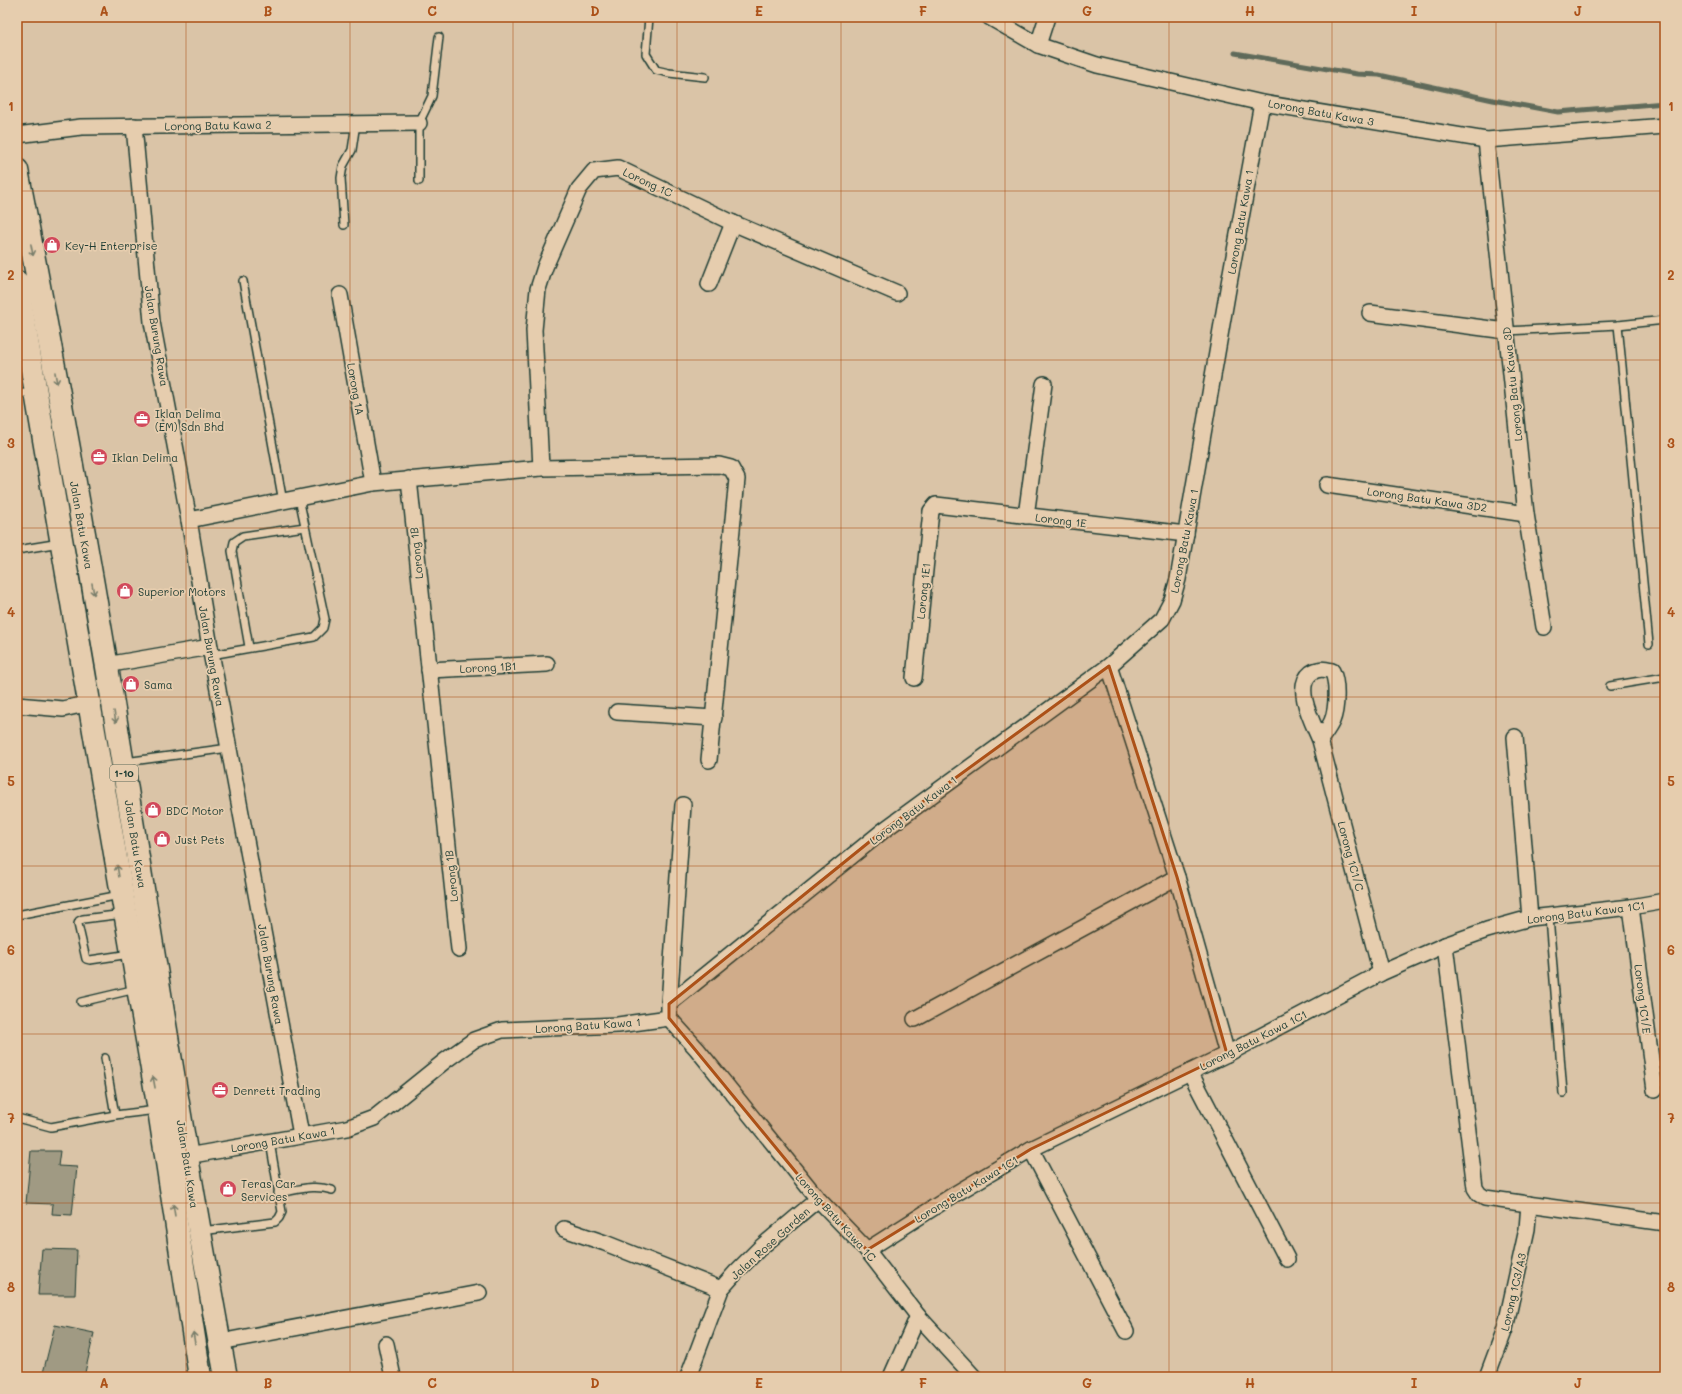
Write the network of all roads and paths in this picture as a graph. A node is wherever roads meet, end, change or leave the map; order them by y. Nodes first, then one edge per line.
1 (650, 17) edge
2 (989, 17) edge
3 (1047, 17) edge
4 (439, 37) dead end
5 (1038, 45) junction
6 (705, 77) dead end
7 (1262, 102) junction
8 (356, 123) junction
9 (419, 123) junction
10 (134, 126) junction
11 (1665, 126) edge
12 (17, 134) edge
13 (1486, 140) junction
14 (17, 170) edge
15 (419, 181) dead end
16 (733, 223) junction
17 (344, 225) dead end
18 (243, 280) dead end
19 (709, 284) dead end
20 (17, 287) edge
21 (897, 293) dead end
22 (340, 296) dead end
23 (1370, 313) dead end
24 (20, 314) edge
25 (1665, 320) edge
26 (1618, 325) junction
27 (1506, 331) junction
28 (1044, 384) dead end
29 (26, 393) edge
30 (541, 468) junction
31 (409, 479) junction
32 (373, 483) junction
33 (1327, 485) dead end
34 (299, 498) junction
35 (283, 502) junction
36 (936, 505) joint
37 (1526, 514) junction
38 (1026, 516) junction
39 (189, 520) junction
40 (305, 527) junction
41 (1186, 534) junction
42 (62, 542) junction
43 (17, 550) edge
44 (1544, 626) dead end
45 (1649, 644) dead end
46 (249, 647) junction
47 (211, 651) junction
48 (547, 664) dead end
49 (106, 665) junction
50 (1109, 666) junction
51 (429, 670) junction
52 (1665, 677) edge
53 (914, 678) dead end
54 (1610, 686) dead end
55 (90, 703) junction
56 (17, 705) edge
57 (617, 712) dead end
58 (714, 718) junction
59 (1515, 737) dead end
60 (1320, 740) dead end
61 (230, 748) junction
62 (709, 760) dead end
63 (122, 762) junction
64 (683, 805) dead end
65 (1177, 877) junction
66 (1665, 900) edge
67 (124, 904) junction
68 (1631, 907) junction
69 (17, 915) edge
70 (1549, 917) junction
71 (1530, 918) junction
72 (1445, 945) junction
73 (459, 950) dead end
74 (132, 954) junction
75 (1382, 973) junction
76 (138, 988) junction
77 (81, 1002) dead end
78 (669, 1011) junction
79 (915, 1019) dead end
80 (1227, 1054) junction
81 (105, 1058) dead end
82 (1190, 1072) junction
83 (1655, 1090) dead end
84 (1563, 1093) dead end
85 (159, 1110) junction
86 (115, 1115) junction
87 (17, 1118) edge
88 (301, 1135) junction
89 (270, 1142) junction
90 (1031, 1149) junction
91 (187, 1156) junction
92 (332, 1190) dead end
93 (278, 1193) junction
94 (818, 1200) junction
95 (1529, 1204) junction
96 (1665, 1223) edge
97 (564, 1229) dead end
98 (199, 1231) junction
99 (868, 1250) junction
100 (1287, 1259) dead end
101 (721, 1289) junction
102 (479, 1293) dead end
103 (918, 1316) junction
104 (1126, 1331) dead end
105 (220, 1342) junction
106 (386, 1344) dead end
107 (200, 1377) edge
108 (226, 1377) edge
109 (393, 1377) edge
110 (688, 1377) edge
111 (891, 1377) edge
112 (974, 1377) edge
113 (1487, 1377) edge

1 - 6 lane
2 - 5 street, Lorong Batu Kawa 3
3 - 5 street
4 - 9 lane
5 - 7 street, Lorong Batu Kawa 3
7 - 13 street, Lorong Batu Kawa 3
7 - 41 street, Lorong Batu Kawa 1
8 - 9 street, Lorong Batu Kawa 2
8 - 10 street, Lorong Batu Kawa 2
8 - 17 lane
9 - 15 lane
10 - 12 street, Lorong Batu Kawa 2
10 - 39 street, Jalan Burung Rawa
11 - 13 street, Lorong Batu Kawa 3
13 - 27 street, Lorong Batu Kawa 3D
14 -> 49 highway, Jalan Batu Kawa / 1-10
16 - 19 street
16 - 21 street, Lorong 1C
16 - 30 street, Lorong 1C
18 - 35 lane
20 - 24 highway, Jalan Batu Kawa / 1-10
22 - 32 street, Lorong 1A
23 - 27 street
24 - 29 highway, Jalan Batu Kawa / 1-10
25 - 26 lane
26 - 27 lane
26 - 45 lane
27 - 37 street, Lorong Batu Kawa 3D
28 - 38 street
29 - 42 highway, Jalan Batu Kawa / 1-10
30 - 31 street
30 - 58 street
31 - 32 street
31 - 51 street, Lorong 1B
32 - 34 street
33 - 37 street, Lorong Batu Kawa 3D2
34 - 35 street
34 - 40 lane
35 - 39 street
36 - 38 street, Lorong 1E
36 - 53 street, Lorong 1E1
37 - 44 street, Lorong Batu Kawa 3D
38 - 41 street, Lorong 1E
39 - 47 street, Jalan Burung Rawa
40 - 46 lane
40 - 46 lane
41 - 50 street, Lorong Batu Kawa 1
42 - 43 lane
42 - 55 highway, Jalan Batu Kawa / 1-10
46 - 47 lane
47 - 49 street
47 - 61 street, Jalan Burung Rawa
48 - 51 street, Lorong 1B1
49 -> 63 highway, Jalan Batu Kawa / 1-10
50 - 65 street
50 - 78 street, Lorong Batu Kawa 1
51 - 73 street, Lorong 1B
52 - 54 lane
55 - 56 street
67 -> 55 highway, Jalan Batu Kawa / 1-10
57 - 58 street
58 - 62 street
59 - 71 street
60 - 75 street, Lorong 1C1/C
61 - 63 lane
61 - 88 street, Jalan Burung Rawa
63 - 91 highway, Jalan Batu Kawa / 1-10
64 - 78 street
65 - 79 street
65 - 80 street
66 - 68 street, Lorong Batu Kawa 1C1
67 - 69 lane
67 - 74 highway, Jalan Batu Kawa / 1-10
67 - 74 lane
68 - 70 street, Lorong Batu Kawa 1C1
68 - 83 street, Lorong 1C1/E
70 - 71 street, Lorong Batu Kawa 1C1
70 - 84 lane
71 - 72 street, Lorong Batu Kawa 1C1
72 - 75 street, Lorong Batu Kawa 1C1
72 - 95 street
74 - 76 highway, Jalan Batu Kawa / 1-10
75 - 80 street, Lorong Batu Kawa 1C1
76 - 77 lane
85 -> 76 highway, Jalan Batu Kawa / 1-10
78 - 88 street, Lorong Batu Kawa 1
78 - 94 street, Lorong Batu Kawa 1C
80 - 82 street, Lorong Batu Kawa 1C1
81 - 86 lane
82 - 90 street, Lorong Batu Kawa 1C1
82 - 100 street
85 - 86 lane
107 -> 85 highway, Jalan Batu Kawa / 1-10
86 - 87 lane
88 - 89 street, Lorong Batu Kawa 1
89 - 91 street, Lorong Batu Kawa 1
89 - 93 lane
90 - 99 street, Lorong Batu Kawa 1C1
90 - 104 street
91 - 98 highway, Jalan Batu Kawa / 1-10
92 - 93 lane
93 - 98 lane
94 - 99 street, Lorong Batu Kawa 1C
94 - 101 street, Jalan Rose Garden
95 - 96 street
95 - 113 street, Lorong 1C3/A3
97 - 101 street
98 - 105 highway, Jalan Batu Kawa / 1-10
99 - 103 street, Lorong Batu Kawa 1C
101 - 110 street, Jalan Rose Garden
102 - 105 street
103 - 111 street
103 - 112 street, Lorong Batu Kawa 1C
105 - 108 highway, Jalan Batu Kawa / 1-10
106 - 109 street

